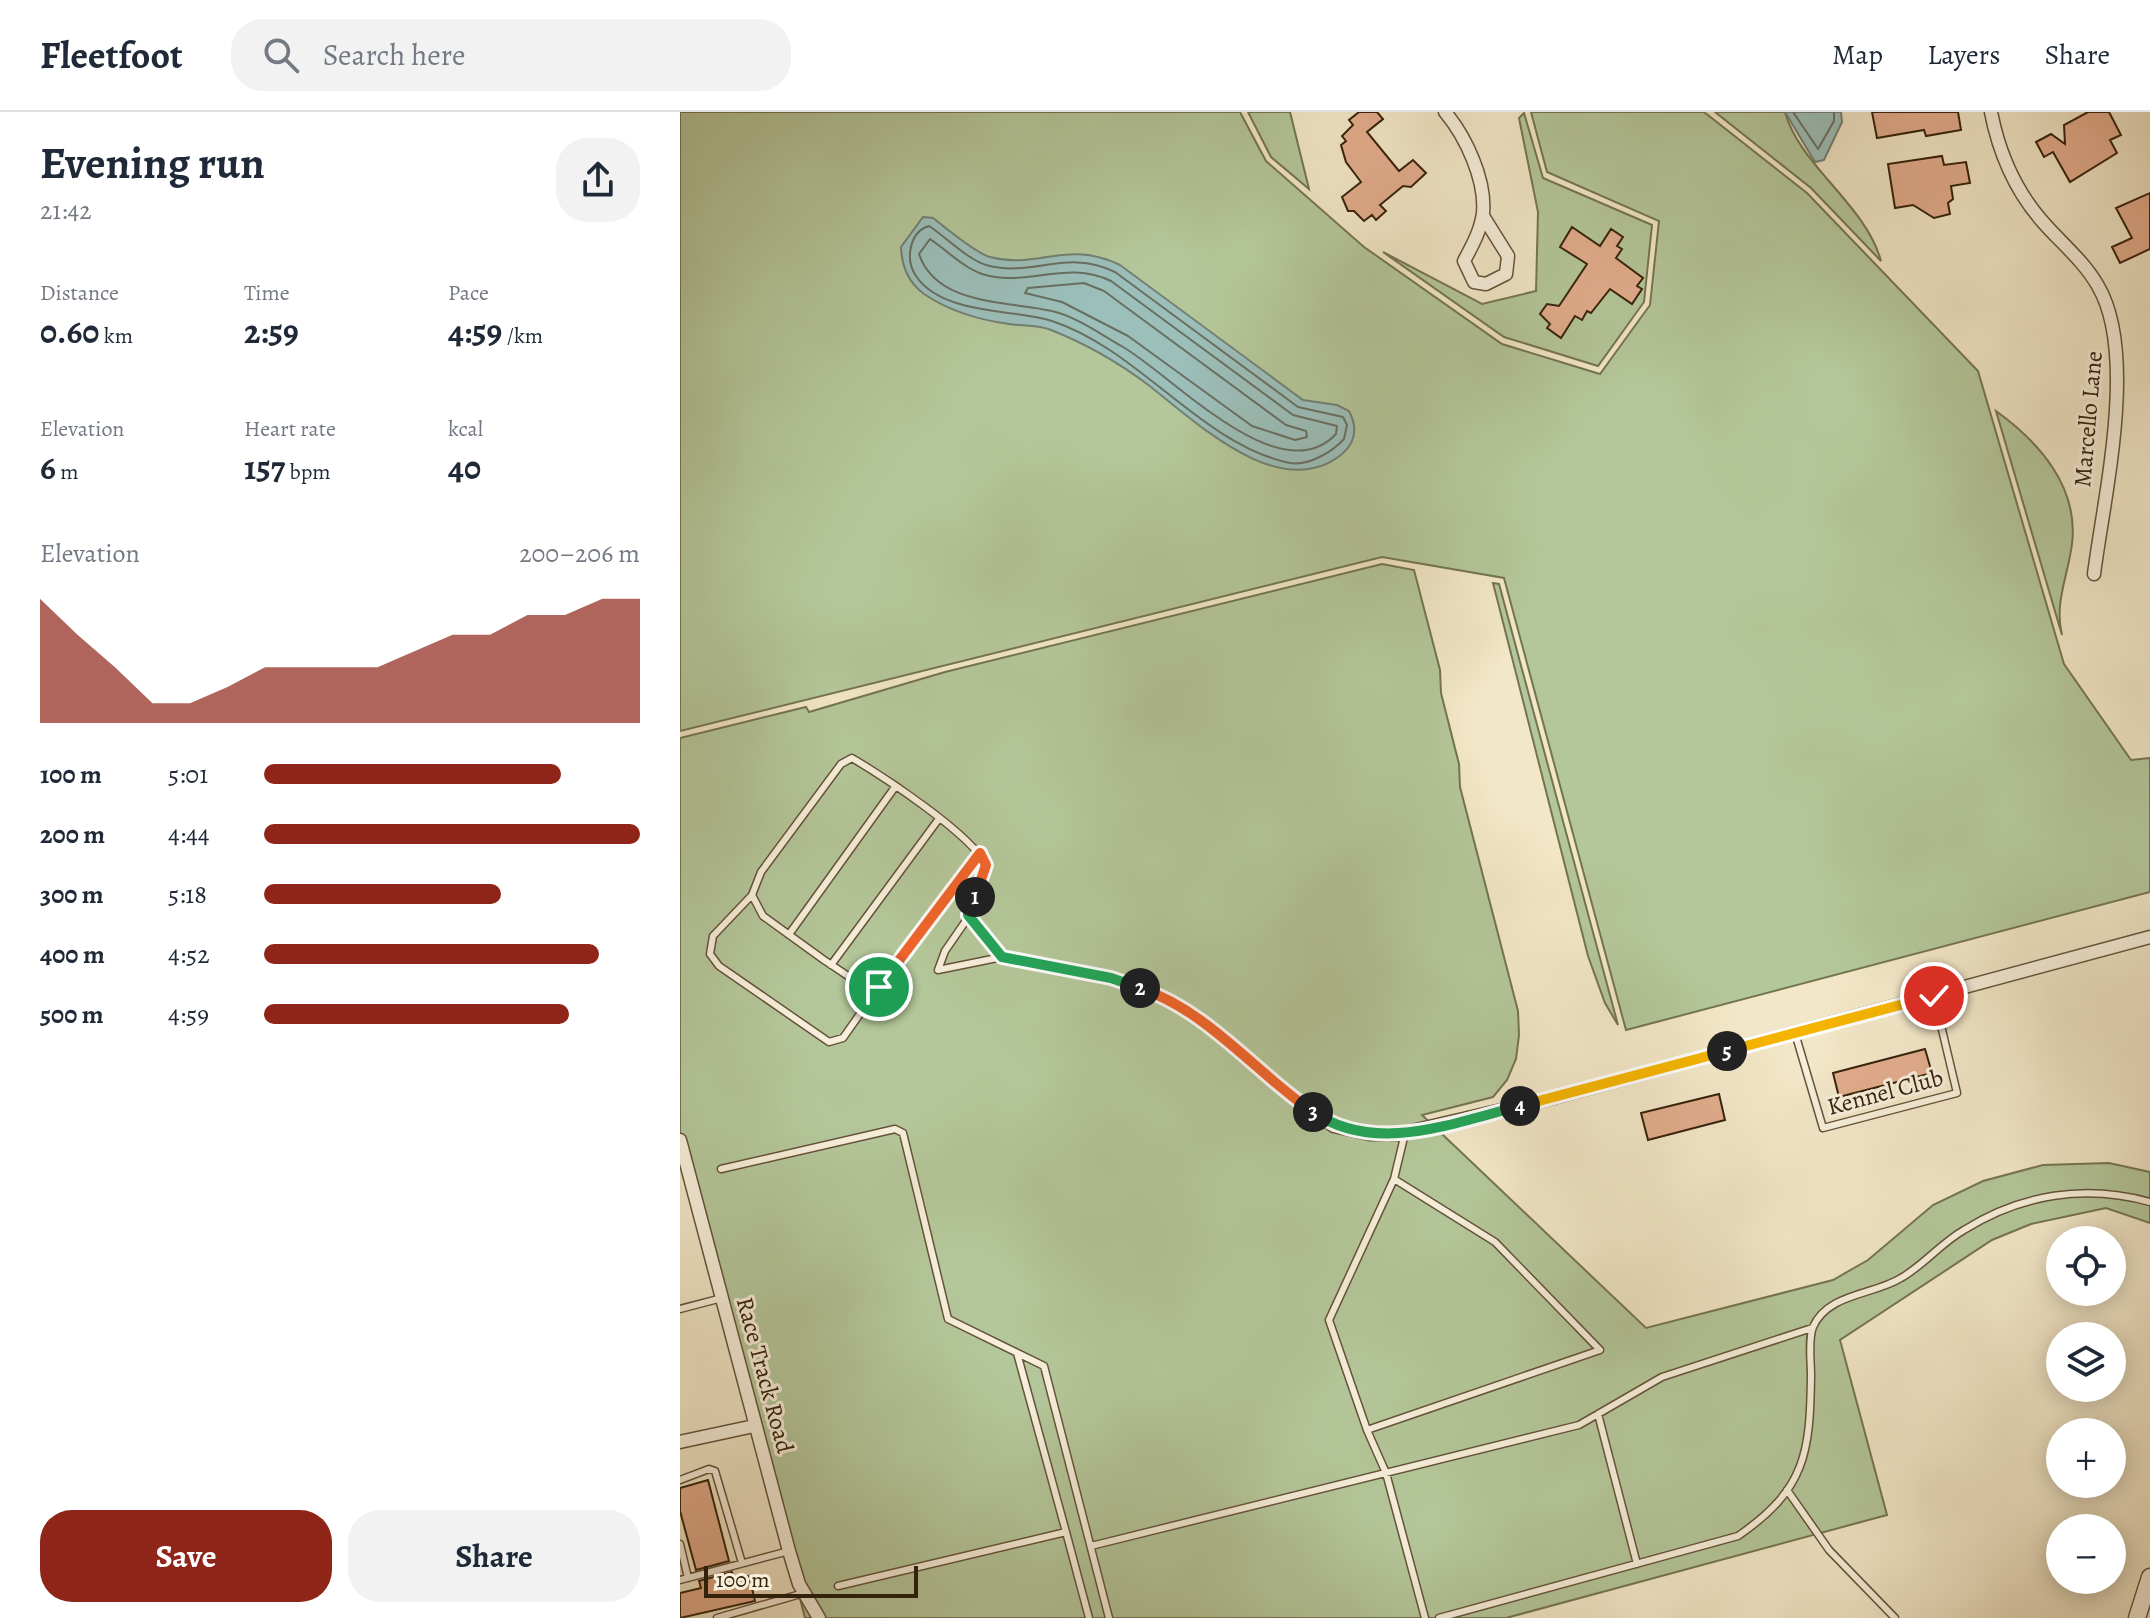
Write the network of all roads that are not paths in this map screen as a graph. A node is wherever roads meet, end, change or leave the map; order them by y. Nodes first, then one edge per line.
1 (1445, 112) edge
2 (1991, 112) edge
3 (1483, 216) junction
4 (2094, 574) dead end
5 (895, 787) junction
6 (938, 820) junction
7 (980, 853) junction
8 (752, 895) junction
9 (968, 915) junction
10 (790, 933) junction
11 (2150, 937) edge
12 (1002, 957) junction
13 (831, 965) junction
14 (879, 987) junction
15 (1934, 996) junction
16 (1795, 1033) junction
17 (1295, 1099) joint
18 (1405, 1133) junction
19 (680, 1140) edge
20 (683, 1165) edge
21 (721, 1169) dead end
22 (1394, 1179) junction
23 (2150, 1202) edge
24 (722, 1298) junction
25 (680, 1309) edge
26 (1812, 1328) junction
27 (1017, 1353) junction
28 (1598, 1414) junction
29 (754, 1426) junction
30 (1367, 1430) junction
31 (680, 1442) edge
32 (1386, 1473) junction
33 (680, 1480) edge
34 (1787, 1490) junction
35 (1066, 1532) junction
36 (680, 1544) edge
37 (1091, 1546) junction
38 (789, 1551) junction
39 (742, 1563) junction
40 (1637, 1564) junction
41 (2150, 1577) edge
42 (688, 1578) junction
43 (680, 1580) edge
44 (838, 1586) dead end
45 (804, 1593) junction
46 (717, 1618) edge
47 (819, 1618) edge
48 (1089, 1618) edge
49 (1109, 1618) edge
50 (1425, 1618) edge
51 (1439, 1618) edge
52 (1895, 1618) edge
53 (2138, 1618) edge

1 - 3 street
2 - 4 street, Marcello Lane
3 - 3 street
5 - 6 lane
5 - 8 lane
5 - 10 lane
6 - 7 lane
6 - 13 lane
7 - 9 lane
7 - 14 lane
8 - 10 lane
8 - 14 lane
9 - 12 lane
9 - 12 lane
10 - 13 lane
11 - 15 street
12 - 17 lane
13 - 14 lane
15 - 16 street
15 - 16 lane, Kennel Club
16 - 18 street
17 - 18 street
18 - 22 lane
19 - 20 street, Race Track Road
20 - 24 street, Race Track Road
21 - 27 lane
22 - 30 lane
22 - 30 lane
23 - 26 lane
24 - 25 lane
24 - 29 street, Race Track Road
26 - 28 lane
26 - 34 lane
27 - 35 lane
27 - 37 lane
28 - 32 lane
28 - 40 lane
29 - 31 street
29 - 38 street, Race Track Road
30 - 32 lane
32 - 37 lane
32 - 50 lane
33 - 39 lane
34 - 40 lane
34 - 52 lane
35 - 44 lane
35 - 48 lane
36 - 42 lane
37 - 49 lane
38 - 39 lane
38 - 45 street, Race Track Road
39 - 42 lane
40 - 51 lane
41 - 53 street
42 - 43 lane
45 - 46 lane
45 - 47 street, Race Track Road

